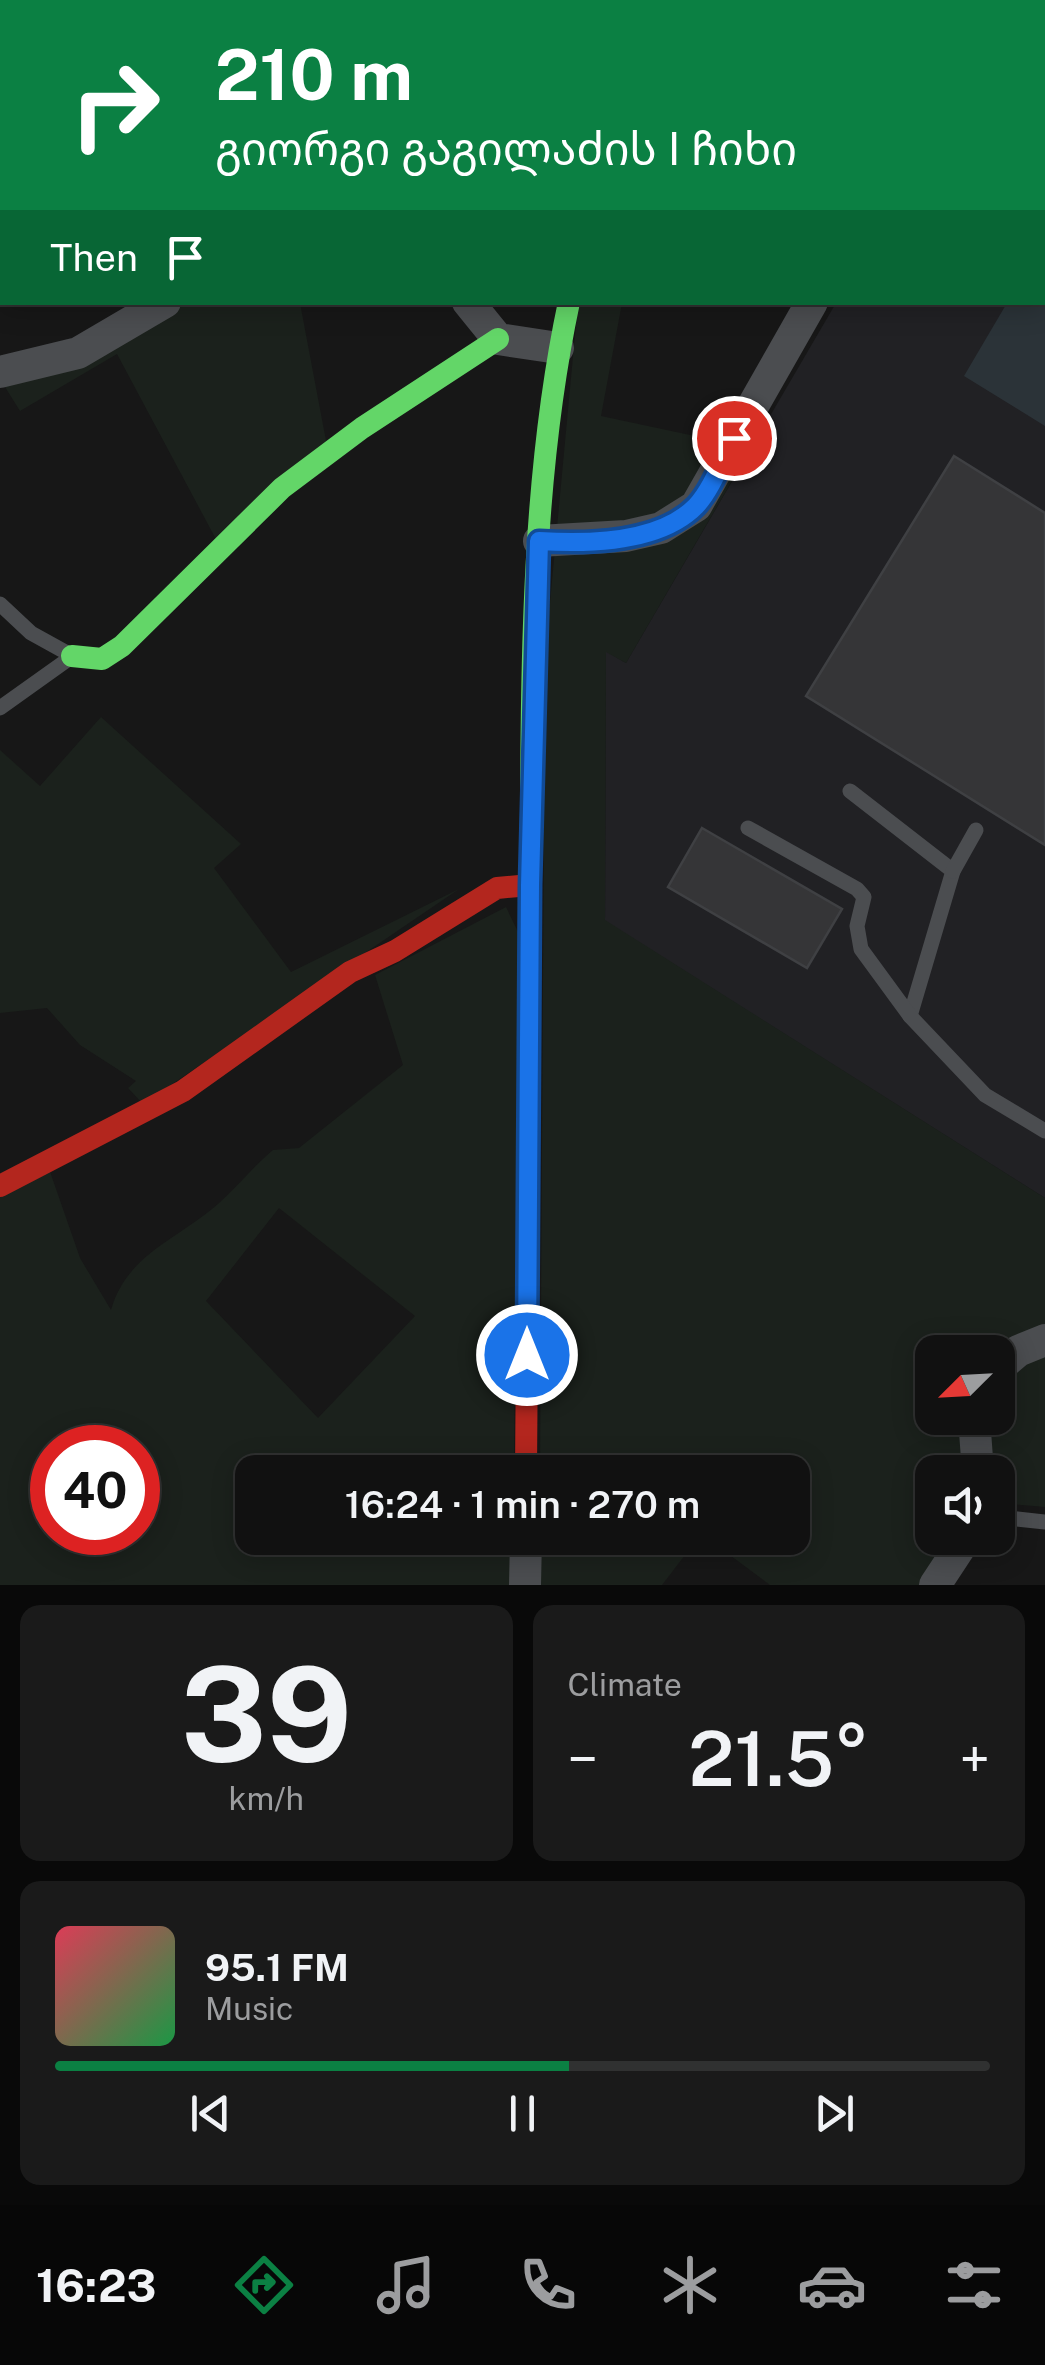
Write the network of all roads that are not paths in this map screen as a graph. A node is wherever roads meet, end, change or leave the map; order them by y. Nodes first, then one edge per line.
1 (160, 305) edge
2 (470, 305) edge
3 (568, 305) edge
4 (810, 305) edge
5 (498, 339) junction
6 (558, 348) junction
7 (0, 372) edge
8 (539, 541) junction
9 (0, 604) edge
10 (72, 656) junction
11 (0, 708) edge
12 (850, 791) dead end
13 (748, 828) dead end
14 (976, 830) dead end
15 (953, 872) junction
16 (530, 885) junction
17 (910, 1016) junction
18 (1045, 1132) edge
19 (0, 1186) edge
20 (1045, 1340) edge
21 (1015, 1354) edge
22 (526, 1455) edge
23 (1015, 1519) edge
24 (1045, 1522) edge
25 (526, 1555) edge
26 (955, 1555) edge
27 (525, 1585) edge
28 (935, 1585) edge

1 - 7 street
2 - 5 street
3 - 6 street
4 - 8 street
5 - 6 street
5 - 10 street
6 - 8 street
8 - 16 street
9 - 10 lane
10 - 11 lane
12 - 15 lane
13 - 17 lane
14 - 15 lane
15 - 17 lane
16 - 19 street
16 - 22 street
17 - 18 lane
20 - 21 street
23 - 24 lane
25 - 27 street
26 - 28 street

